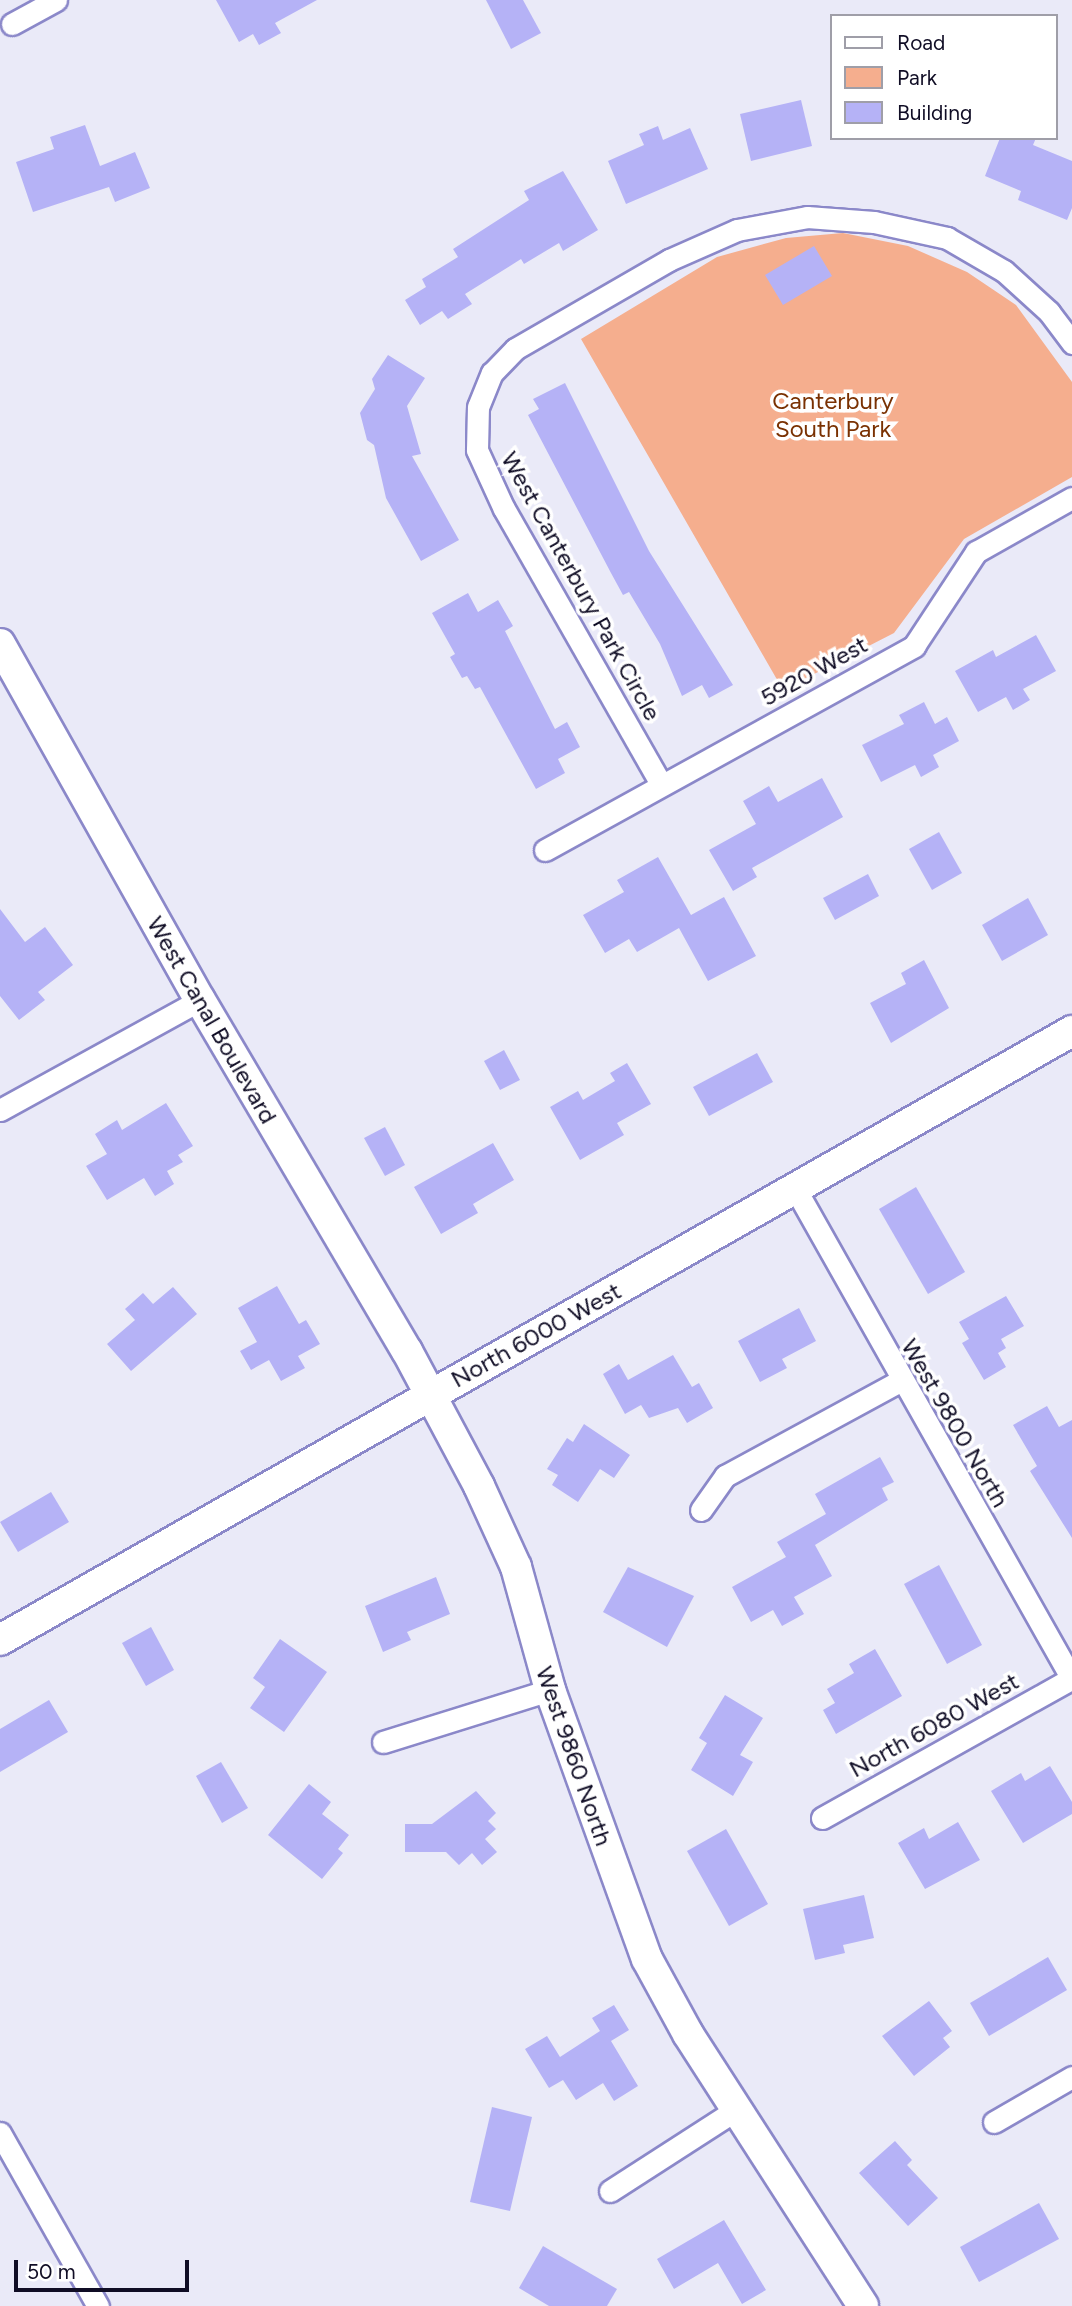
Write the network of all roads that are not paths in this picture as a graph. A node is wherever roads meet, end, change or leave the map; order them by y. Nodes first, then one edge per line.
1 (56, 0) edge
2 (12, 24) dead end
3 (1072, 343) edge
4 (1072, 498) edge
5 (0, 644) edge
6 (661, 784) junction
7 (545, 850) dead end
8 (200, 1000) junction
9 (1072, 1031) edge
10 (0, 1110) edge
11 (796, 1190) junction
12 (900, 1381) junction
13 (429, 1395) junction
14 (701, 1510) dead end
15 (0, 1640) edge
16 (1072, 1679) edge
17 (550, 1690) junction
18 (383, 1742) dead end
19 (822, 1818) dead end
20 (1072, 2077) edge
21 (739, 2108) junction
22 (994, 2122) dead end
23 (0, 2133) edge
24 (610, 2191) dead end
25 (98, 2306) edge
26 (863, 2306) edge

1 - 2 street
3 - 6 street, West Canterbury Park Circle
4 - 6 street, 5920 West
5 - 8 street, West Canal Boulevard
6 - 7 street, 5920 West
8 - 10 street
8 - 13 street, West Canal Boulevard
9 - 11 street, North 6000 West
11 - 12 street, West 9800 North
11 - 13 street, North 6000 West
12 - 14 street
12 - 16 street, West 9800 North
13 - 15 street, North 6000 West
13 - 17 street, West 9860 North
16 - 19 street, North 6080 West
17 - 18 street
17 - 21 street, West 9860 North
20 - 22 street
21 - 24 street
21 - 26 street, West 9860 North
23 - 25 street

